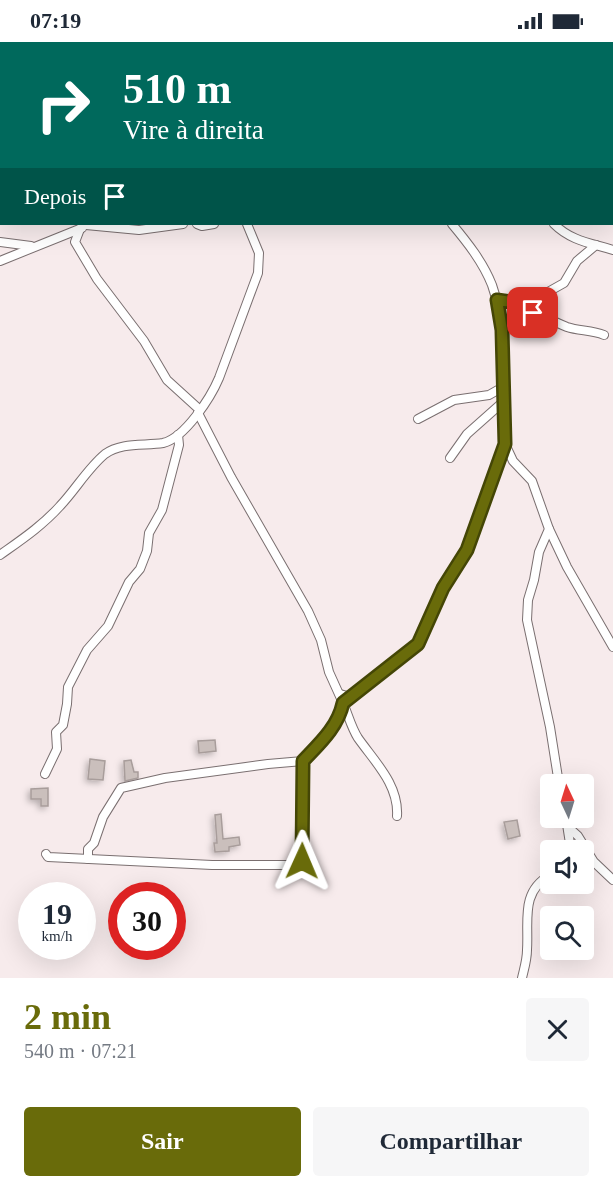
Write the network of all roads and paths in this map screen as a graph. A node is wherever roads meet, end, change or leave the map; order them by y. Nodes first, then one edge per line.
1 (175, 225) edge
2 (247, 225) edge
3 (453, 225) edge
4 (555, 225) edge
5 (85, 226) edge
6 (0, 242) edge
7 (596, 245) junction
8 (34, 247) junction
9 (613, 250) edge
10 (0, 261) edge
11 (497, 300) junction
12 (527, 308) junction
13 (604, 335) dead end
14 (503, 387) junction
15 (503, 402) junction
16 (199, 412) junction
17 (418, 418) dead end
18 (178, 435) junction
19 (505, 444) junction
20 (450, 458) dead end
21 (549, 529) junction
22 (0, 555) edge
23 (613, 647) edge
24 (340, 693) junction
25 (351, 697) junction
26 (343, 703) junction
27 (303, 761) junction
28 (45, 774) dead end
29 (557, 774) edge
30 (397, 816) dead end
31 (570, 828) edge
32 (46, 854) dead end
33 (87, 859) junction
34 (613, 880) edge
35 (540, 881) edge
36 (522, 978) edge

1 - 5 street
2 - 16 street
3 - 11 street
4 - 7 street
5 - 8 street
5 - 16 street
6 - 8 street
7 - 9 street
7 - 12 street
8 - 10 street
11 - 12 street
11 - 14 street
12 - 13 street
14 - 15 street
14 - 17 street
15 - 19 street
15 - 20 street
16 - 18 street
16 - 24 street
18 - 22 street
18 - 28 street
19 - 21 street
19 - 25 street
21 - 23 street
21 - 29 street
24 - 25 street
24 - 26 street
25 - 26 street
26 - 27 street
26 - 30 street
27 - 33 street
27 - 33 street
31 - 34 street
32 - 33 street
35 - 36 street

